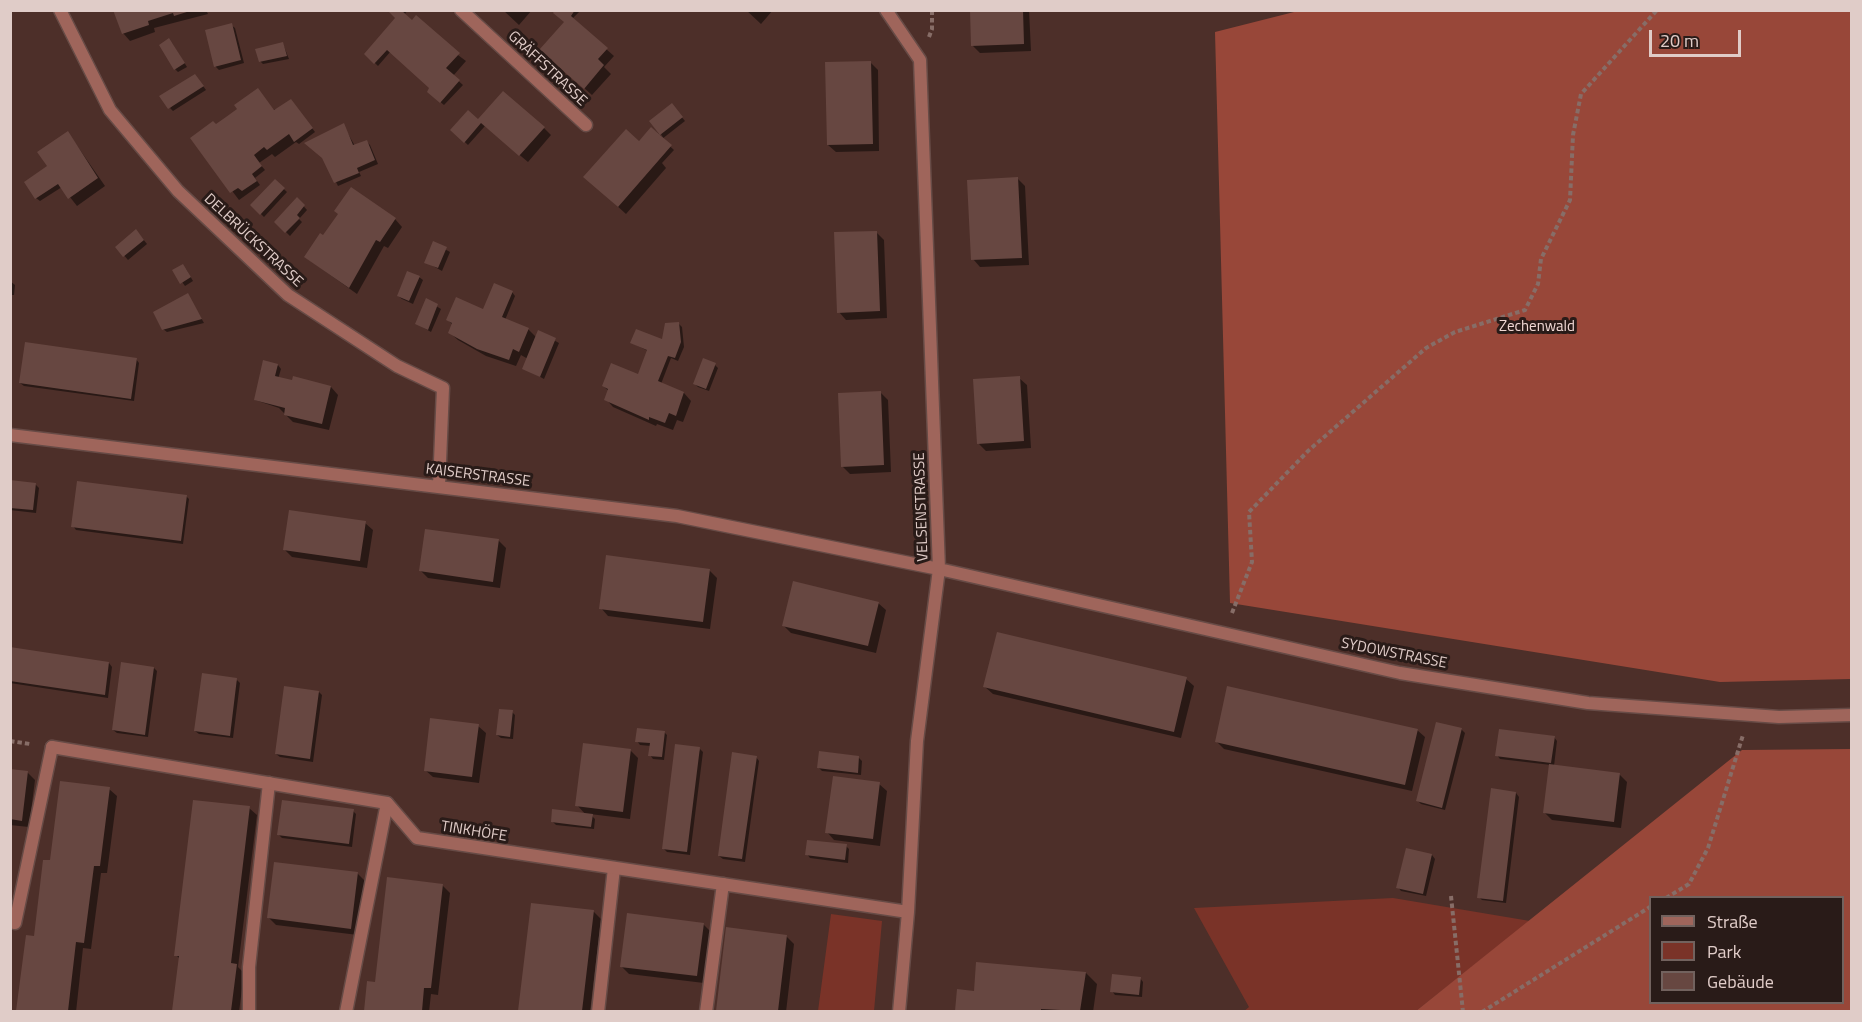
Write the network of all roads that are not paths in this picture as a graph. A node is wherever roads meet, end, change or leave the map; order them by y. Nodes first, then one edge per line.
1 (60, 10) edge
2 (461, 10) edge
3 (886, 10) edge
4 (586, 125) dead end
5 (10, 435) edge
6 (439, 486) junction
7 (939, 569) junction
8 (1851, 714) edge
9 (269, 783) junction
10 (387, 803) junction
11 (614, 868) junction
12 (723, 884) junction
13 (908, 912) junction
14 (10, 922) edge
15 (249, 1011) edge
16 (346, 1011) edge
17 (598, 1011) edge
18 (706, 1011) edge
19 (899, 1011) edge

1 - 6 street, DELBRÜCKSTRASSE
2 - 4 street, GRÄFFSTRASSE
3 - 7 street, VELSENSTRASSE
5 - 6 street, KAISERSTRASSE
6 - 7 street, KAISERSTRASSE
7 - 8 street, SYDOWSTRASSE
7 - 13 street, VELSENSTRASSE
9 - 10 street
9 - 14 street
9 - 15 street
10 - 11 street, TINKHÖFE
10 - 16 street
11 - 12 street, TINKHÖFE
11 - 17 street
12 - 13 street, TINKHÖFE
12 - 18 street
13 - 19 street, VELSENSTRASSE

